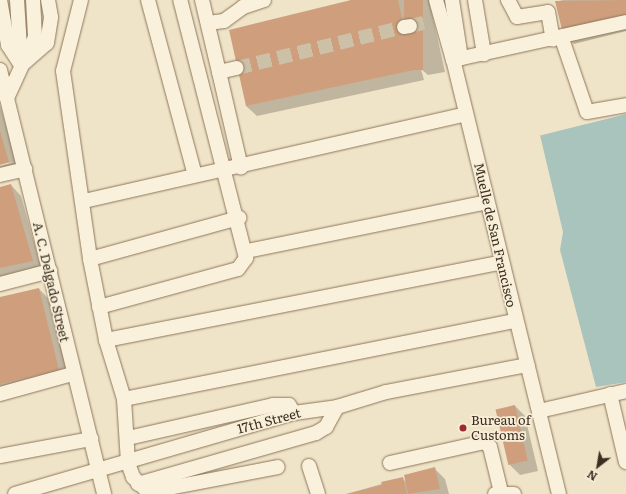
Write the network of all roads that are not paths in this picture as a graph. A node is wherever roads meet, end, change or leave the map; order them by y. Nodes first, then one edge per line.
1 (0, 0) edge
2 (16, 0) edge
3 (33, 0) edge
4 (48, 0) edge
5 (81, 0) edge
6 (148, 0) edge
7 (180, 0) edge
8 (202, 0) edge
9 (264, 0) edge
10 (436, 0) edge
11 (452, 0) edge
12 (474, 0) edge
13 (508, 0) edge
14 (626, 22) edge
15 (208, 23) junction
16 (557, 40) junction
17 (484, 54) junction
18 (457, 59) junction
19 (20, 65) junction
20 (237, 68) tunnel mouth
21 (0, 70) edge
22 (219, 72) junction
23 (7, 98) junction
24 (626, 104) edge
25 (466, 114) junction
26 (241, 167) junction
27 (25, 170) junction
28 (224, 171) junction
29 (0, 175) edge
30 (195, 176) junction
31 (84, 201) junction
32 (487, 202) junction
33 (239, 218) junction
34 (247, 251) junction
35 (90, 260) junction
36 (499, 263) junction
37 (50, 271) junction
38 (0, 284) edge
39 (99, 307) junction
40 (516, 321) junction
41 (106, 340) junction
42 (527, 365) junction
43 (72, 374) junction
44 (626, 391) edge
45 (0, 394) edge
46 (610, 394) junction
47 (124, 399) junction
48 (337, 407) junction
49 (539, 411) junction
50 (294, 413) junction
51 (128, 438) junction
52 (90, 439) junction
53 (0, 456) edge
54 (626, 462) edge
55 (128, 463) junction
56 (390, 463) dead end
57 (309, 466) dead end
58 (278, 467) dead end
59 (99, 470) junction
60 (138, 484) junction
61 (503, 493) edge
62 (15, 494) edge
63 (104, 494) edge
64 (318, 494) edge
65 (558, 494) edge

1 - 19 street
2 - 19 street
3 - 19 street
4 - 19 street
5 - 31 street
6 - 30 street
7 - 28 street
8 - 15 street
9 - 15 street
10 - 18 street
11 - 18 street
12 - 17 street
13 - 16 street
14 - 16 street
15 - 22 street
16 - 17 street
16 - 24 street
17 - 18 street
18 - 25 street, Muelle de San Francisco
19 - 23 street
20 - 22 street
21 - 23 street, A. C. Delgado Street
22 - 26 street
23 - 27 street, A. C. Delgado Street
25 - 26 street
25 - 32 street, Muelle de San Francisco
26 - 28 street
27 - 29 street
27 - 37 street, A. C. Delgado Street
28 - 30 street
28 - 33 street
30 - 31 street
31 - 35 street
32 - 34 street
32 - 36 street, Muelle de San Francisco
33 - 34 street
33 - 35 street
34 - 39 street
35 - 39 street
36 - 40 street, Muelle de San Francisco
36 - 41 street
37 - 38 street
37 - 43 street, A. C. Delgado Street
39 - 41 street
40 - 42 street, Muelle de San Francisco
40 - 47 street
41 - 47 street
42 - 48 street, 17th Street
42 - 49 street, Muelle de San Francisco
43 - 45 street
43 - 52 street, A. C. Delgado Street
44 - 46 street
46 - 49 street
46 - 54 street
47 - 51 street
48 - 50 street, 17th Street
48 - 60 street
49 - 65 street, Muelle de San Francisco
50 - 51 street
50 - 55 street, 17th Street
51 - 55 street
52 - 53 street
52 - 59 street, A. C. Delgado Street
55 - 59 street, 17th Street
55 - 60 street
56 - 61 street
57 - 64 street
58 - 60 street
59 - 62 street, 17th Street
59 - 63 street, A. C. Delgado Street

